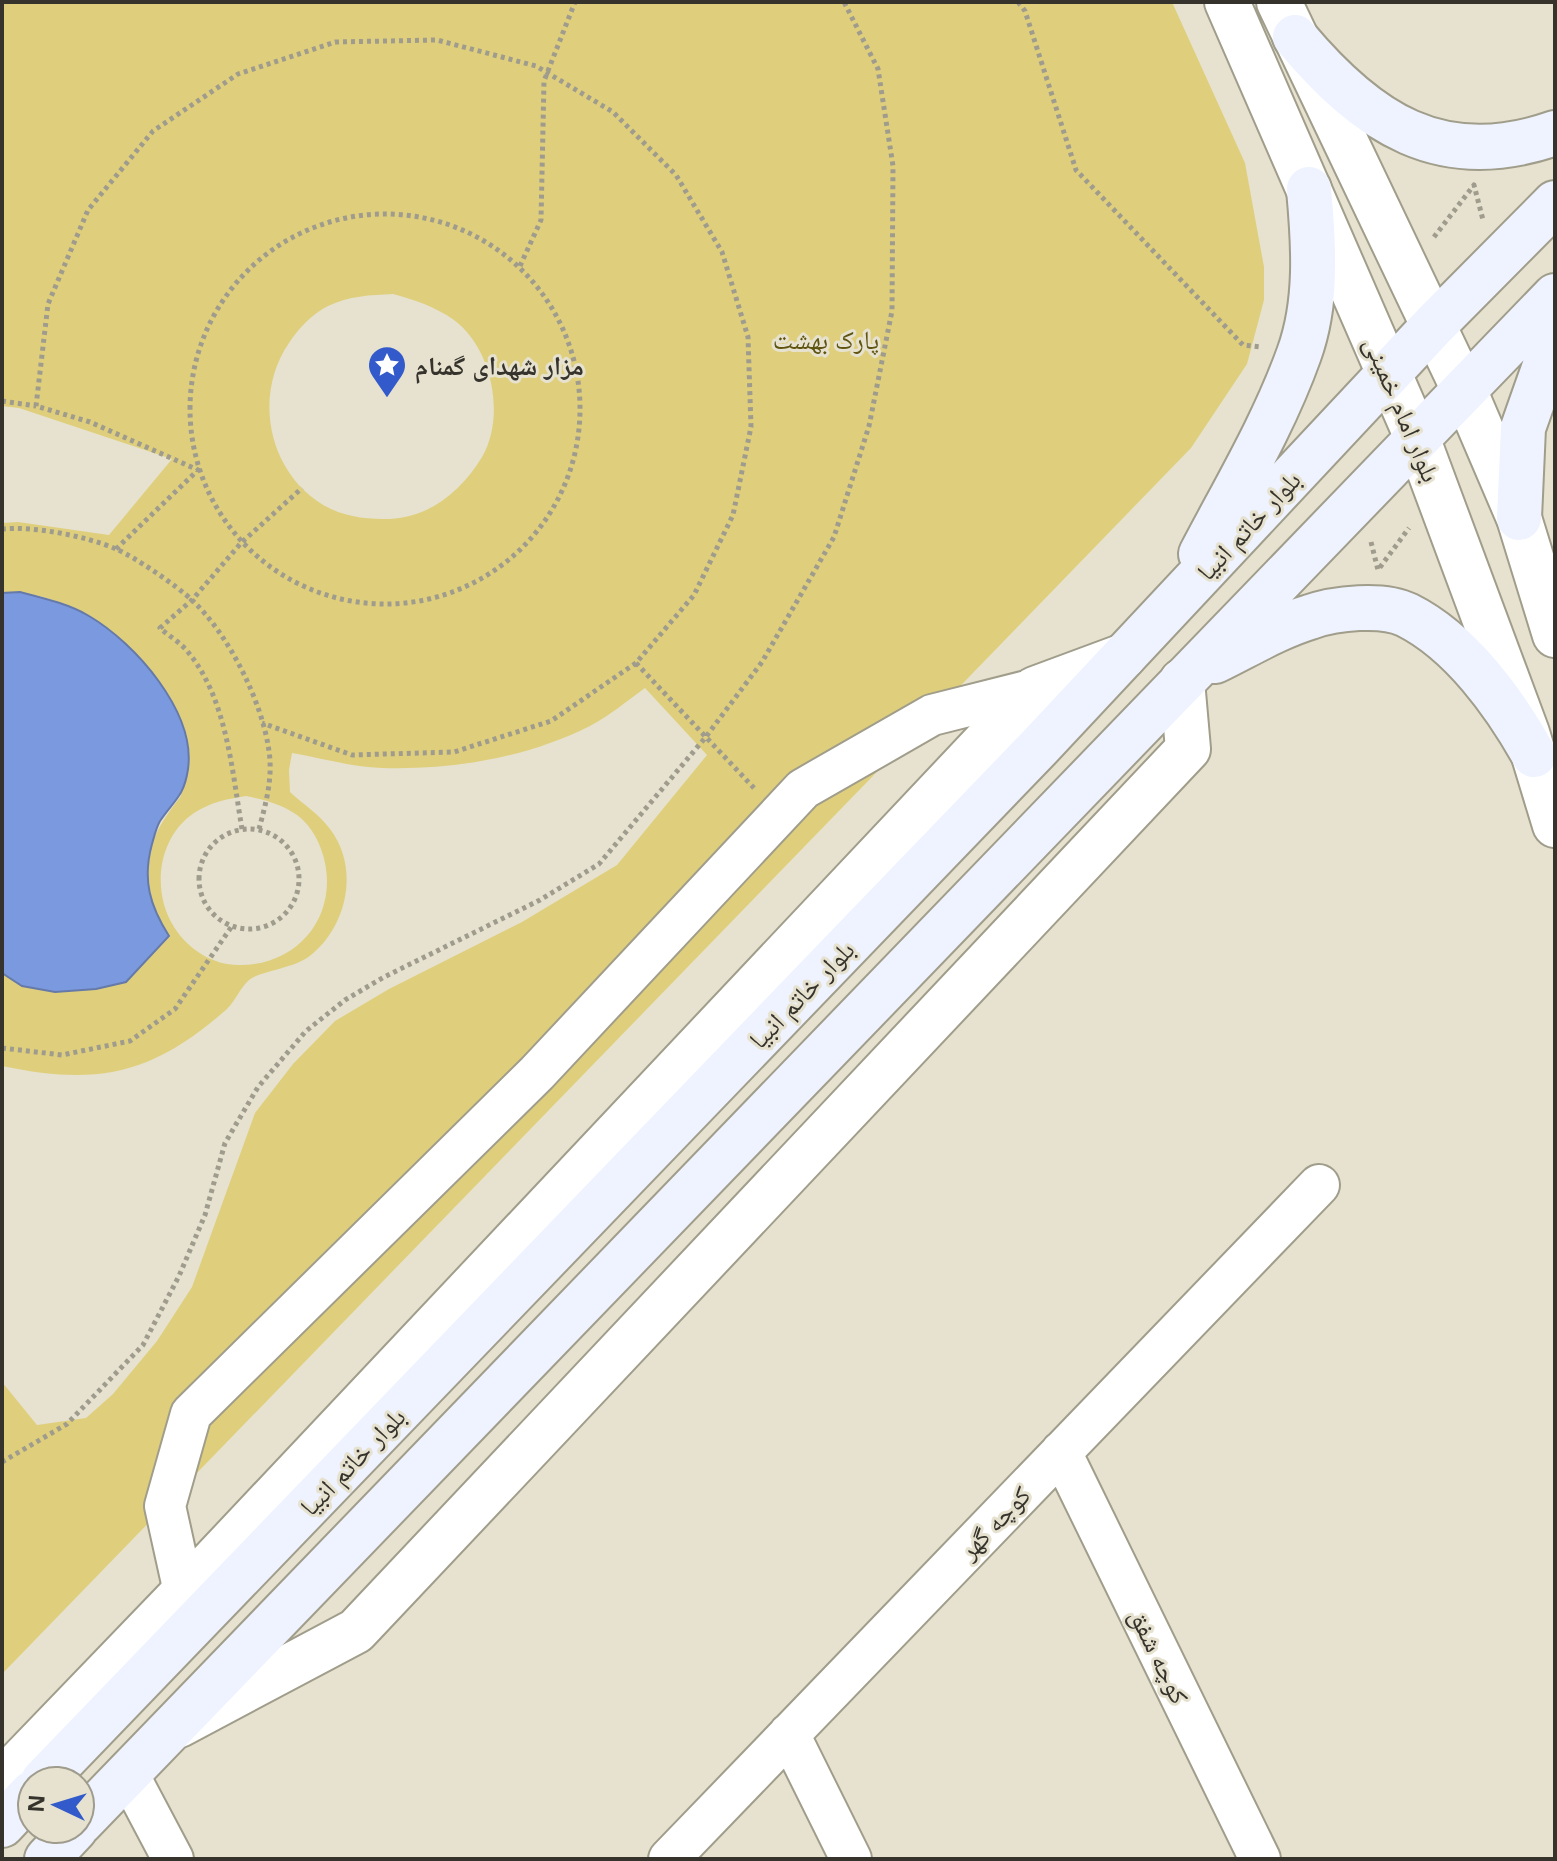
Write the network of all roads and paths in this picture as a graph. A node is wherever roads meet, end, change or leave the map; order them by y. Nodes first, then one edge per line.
1 (575, 2) edge
2 (844, 2) edge
3 (1018, 2) edge
4 (1227, 2) edge
5 (1287, 19) edge
6 (547, 74) junction
7 (1555, 133) edge
8 (1309, 189) junction
9 (1555, 203) edge
10 (520, 266) junction
11 (1555, 296) edge
12 (1434, 325) junction
13 (1555, 337) edge
14 (1300, 353) junction
15 (1390, 375) junction
16 (1465, 392) junction
17 (2, 401) edge
18 (36, 406) junction
19 (1418, 440) junction
20 (198, 470) junction
21 (302, 488) dead end
22 (1519, 518) junction
23 (2, 529) edge
24 (241, 543) junction
25 (116, 549) junction
26 (192, 600) junction
27 (1178, 601) junction
28 (1555, 635) edge
29 (1124, 656) junction
30 (636, 663) junction
31 (1185, 678) junction
32 (1035, 689) junction
33 (262, 723) junction
34 (705, 738) junction
35 (1534, 755) junction
36 (780, 814) junction
37 (1555, 825) edge
38 (242, 829) junction
39 (259, 829) junction
40 (232, 926) junction
41 (2, 1048) edge
42 (1319, 1185) dead end
43 (1061, 1452) junction
44 (2, 1462) edge
45 (184, 1592) junction
46 (166, 1732) junction
47 (789, 1734) junction
48 (58, 1765) edge
49 (127, 1772) junction
50 (2, 1781) edge
51 (96, 1806) edge
52 (16, 1810) edge
53 (2, 1825) edge
54 (173, 1859) edge
55 (669, 1859) edge
56 (851, 1859) edge
57 (1260, 1859) edge

1 - 6 path
2 - 34 path
3 - 14 path
4 - 8 street, بلوار امام خمینی
5 - 7 main road
5 - 12 street
6 - 10 path
6 - 18 path
6 - 30 path
8 - 14 main road
8 - 15 street, بلوار امام خمینی
9 - 12 main road, بلوار خاتم انبیا
10 - 20 path
10 - 24 path
11 - 16 main road, بلوار خاتم انبیا
12 - 15 main road, بلوار خاتم انبیا
12 - 16 street
13 - 22 main road
14 - 27 main road
15 - 19 street, بلوار امام خمینی
15 - 27 main road, بلوار خاتم انبیا
16 - 19 main road, بلوار خاتم انبیا
16 - 22 street
17 - 18 path
18 - 20 path
19 - 31 main road, بلوار خاتم انبیا
19 - 35 street, بلوار امام خمینی
20 - 24 path
20 - 25 path
21 - 24 path
22 - 28 street
23 - 25 path
24 - 26 path
25 - 26 path
26 - 33 path
26 - 38 path
27 - 29 main road, بلوار خاتم انبیا
29 - 32 street
29 - 48 main road, بلوار خاتم انبیا
30 - 33 path
30 - 34 path
31 - 35 main road
31 - 46 main road, بلوار خاتم انبیا
31 - 46 street
32 - 36 street
32 - 45 street
33 - 39 path
34 - 36 path
34 - 44 path
35 - 37 street, بلوار امام خمینی
36 - 45 street
38 - 39 path
38 - 40 path
39 - 40 path
40 - 41 path
42 - 43 street, کوچه گهر
43 - 47 street, کوچه گهر
43 - 57 street, کوچه شفق
45 - 50 street
46 - 49 main road, بلوار خاتم انبیا
47 - 55 street, کوچه گهر
47 - 56 street
49 - 51 main road, بلوار خاتم انبیا
49 - 54 street
52 - 53 main road

